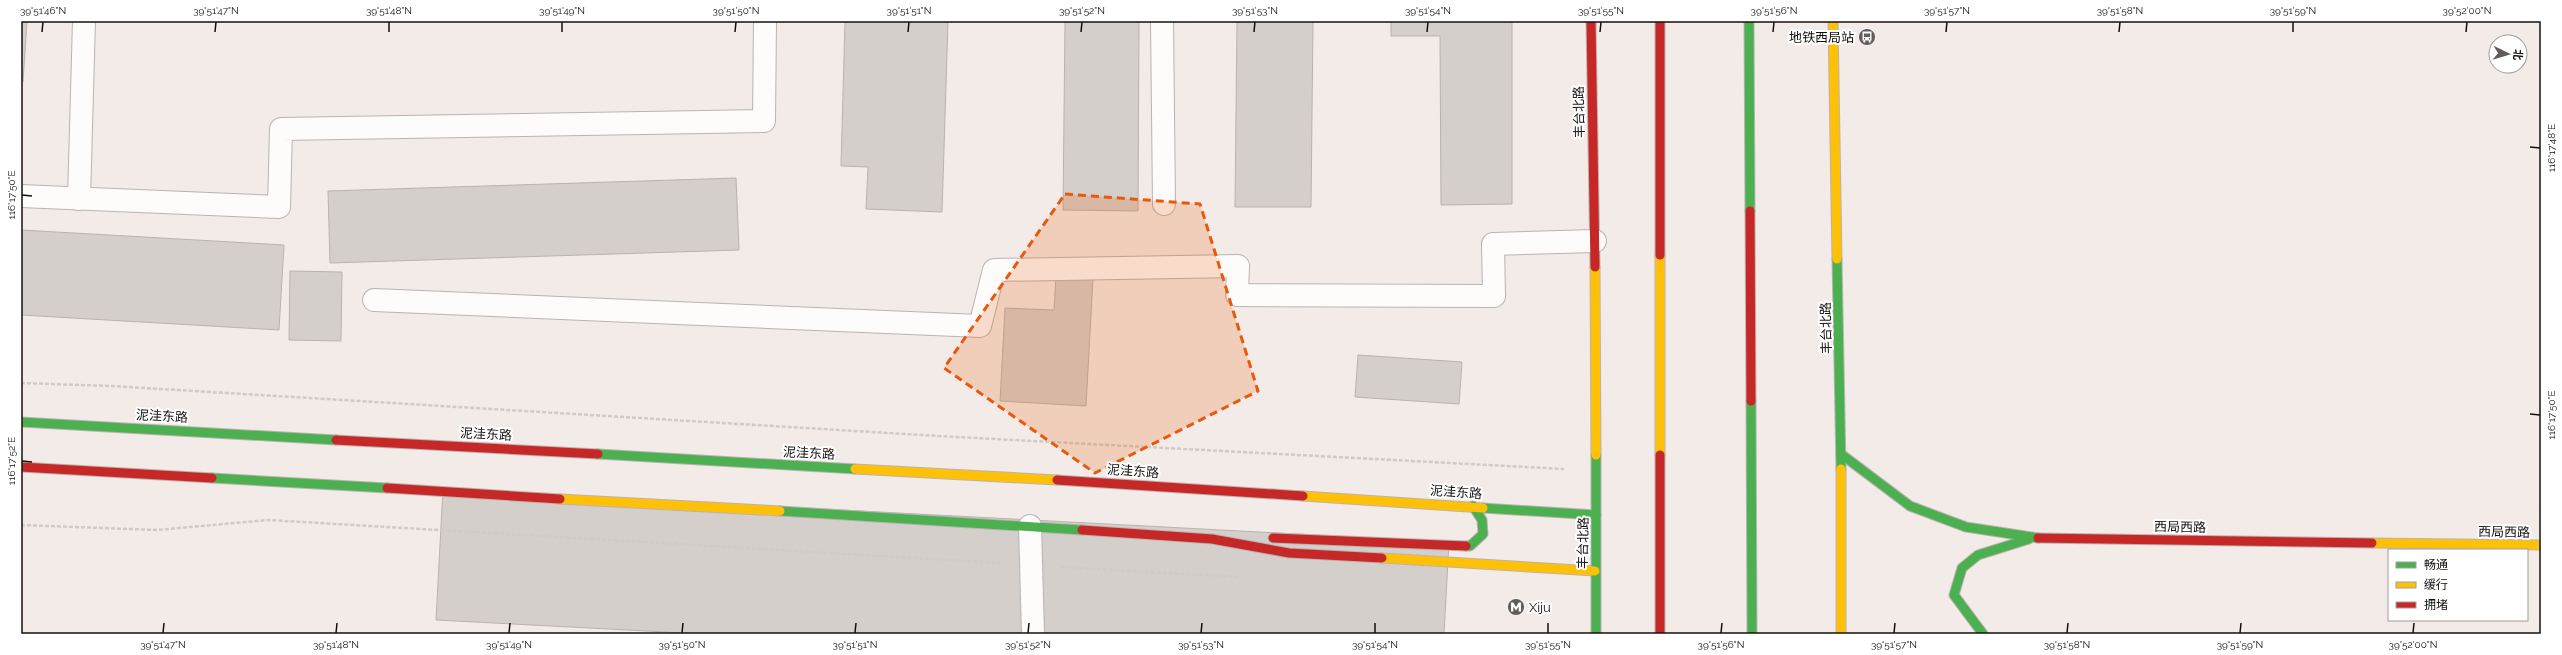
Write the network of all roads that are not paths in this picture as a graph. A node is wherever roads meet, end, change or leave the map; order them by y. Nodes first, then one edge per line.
1 (84, 21) edge
2 (765, 21) edge
3 (1162, 21) edge
4 (1591, 21) edge
5 (1660, 21) edge
6 (1749, 21) edge
7 (1833, 21) edge
8 (1651, 28) dead end
9 (1660, 80) junction
10 (21, 196) edge
11 (79, 199) junction
12 (1164, 204) dead end
13 (1594, 241) junction
14 (374, 300) dead end
15 (21, 422) edge
16 (1841, 454) junction
17 (21, 467) edge
18 (1473, 506) junction
19 (1596, 515) junction
20 (1030, 526) junction
21 (2032, 538) junction
22 (1212, 539) junction
23 (2541, 545) edge
24 (1595, 571) junction
25 (1034, 634) edge
26 (1596, 634) edge
27 (1660, 634) edge
28 (1752, 634) edge
29 (1841, 634) edge
30 (1983, 634) edge

1 - 11 street
2 - 11 street
3 - 12 street
4 - 13 main road, 丰台北路
5 - 9 main road
6 - 28 main road
7 - 16 main road, 丰台北路
8 - 9 main road
9 - 27 main road
10 - 11 street
13 - 14 street
13 - 19 main road, 丰台北路
15 - 18 main road, 泥洼东路
16 - 21 main road, 西局西路
16 - 29 main road, 丰台北路
17 - 20 main road
18 - 19 main road, 泥洼东路
18 - 22 main road
19 - 24 main road, 丰台北路
20 - 22 main road
20 - 25 street
21 - 23 main road, 西局西路
21 - 30 main road
22 - 24 main road
24 - 26 main road, 丰台北路

